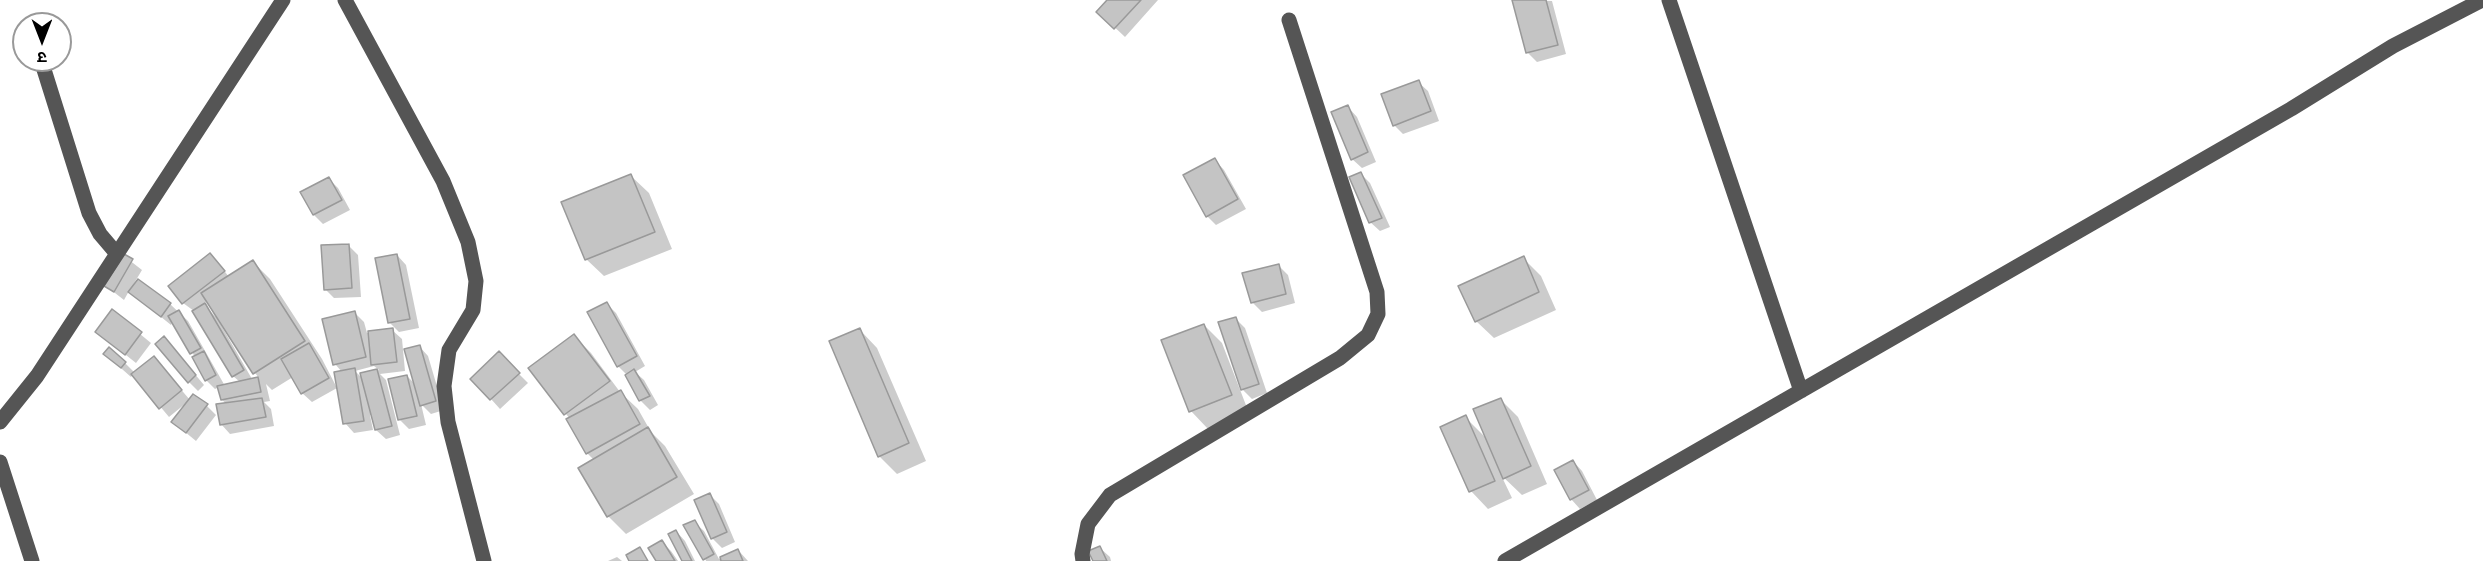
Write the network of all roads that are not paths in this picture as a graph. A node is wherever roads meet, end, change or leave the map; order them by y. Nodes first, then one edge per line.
1 (283, 0) edge
2 (345, 0) edge
3 (1670, 0) edge
4 (2482, 0) edge
5 (1289, 20) dead end
6 (45, 72) edge
7 (117, 254) junction
8 (1801, 391) junction
9 (0, 422) edge
10 (0, 462) edge
11 (32, 561) edge
12 (484, 561) edge
13 (1083, 561) edge
14 (1505, 561) edge

1 - 7 street
2 - 12 street
3 - 8 street
4 - 8 street
5 - 13 street
6 - 7 street
7 - 9 street
8 - 14 street
10 - 11 street

